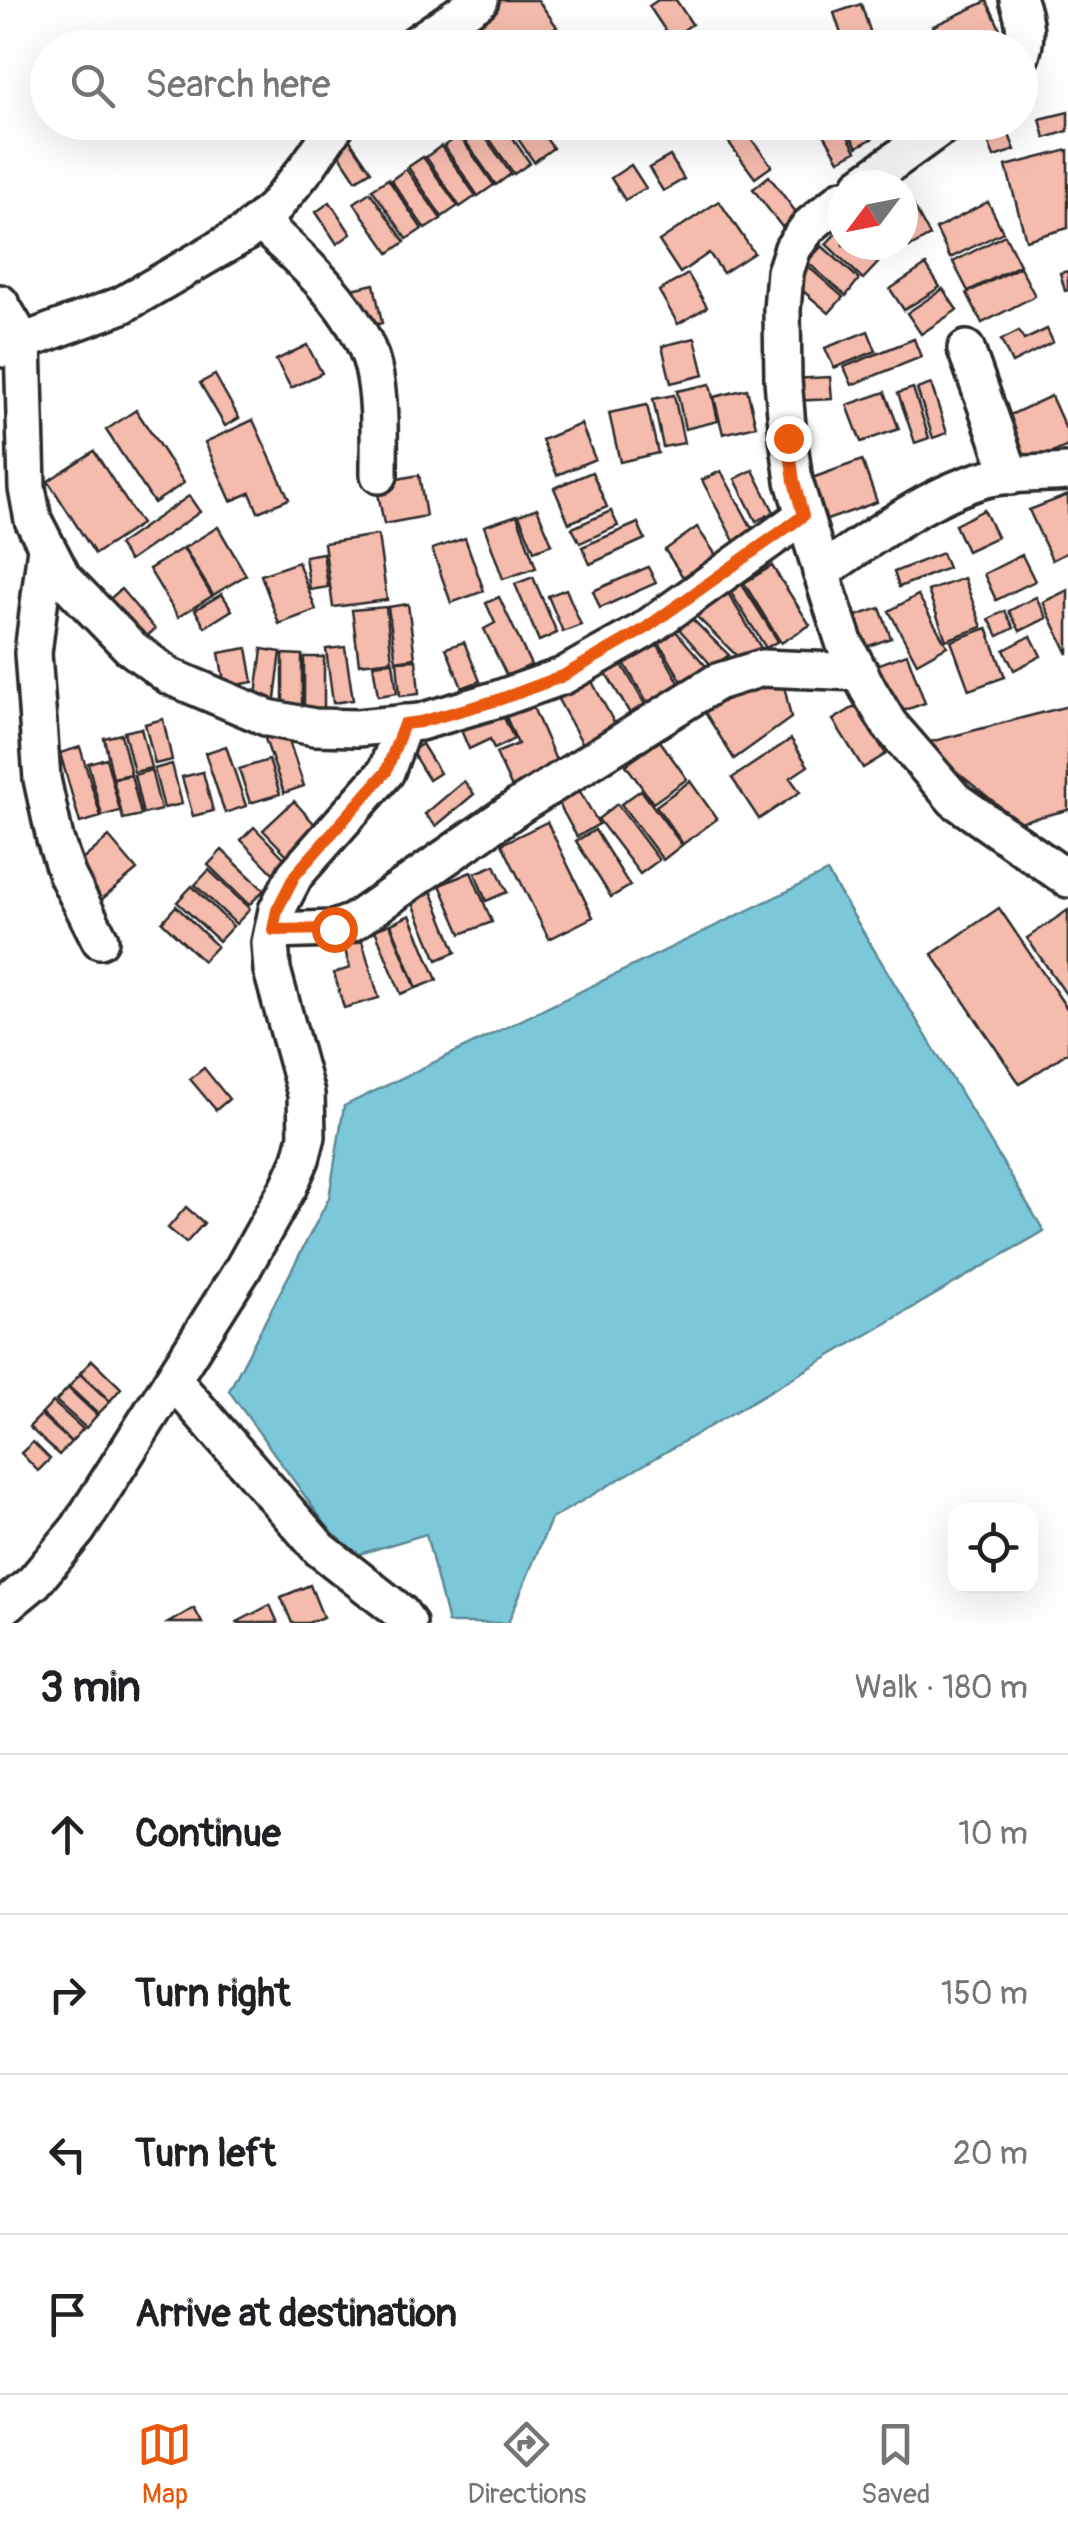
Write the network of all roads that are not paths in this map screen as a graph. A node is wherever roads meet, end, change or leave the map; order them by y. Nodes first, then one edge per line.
1 (480, 0) edge
2 (1018, 0) edge
3 (436, 30) edge
4 (1025, 30) edge
5 (326, 140) edge
6 (923, 140) edge
7 (882, 170) edge
8 (828, 210) edge
9 (260, 222) junction
10 (0, 303) edge
11 (11, 346) edge
12 (966, 349) dead end
13 (1068, 472) edge
14 (379, 476) dead end
15 (1011, 476) junction
16 (803, 516) junction
17 (46, 548) junction
18 (821, 572) junction
19 (860, 672) junction
20 (404, 724) junction
21 (1068, 880) edge
22 (273, 930) junction
23 (100, 940) dead end
24 (173, 1380) junction
25 (0, 1610) edge
26 (408, 1623) edge

1 - 3 street
2 - 4 street
5 - 9 street
6 - 7 street
8 - 16 street
9 - 11 street
9 - 14 street
10 - 11 street
11 - 17 street
12 - 15 street
13 - 15 street
15 - 18 street
16 - 18 street
16 - 20 street
17 - 20 street
17 - 23 street
18 - 19 street
19 - 21 street
19 - 22 street
20 - 22 street
22 - 24 street
24 - 25 street
24 - 26 street

